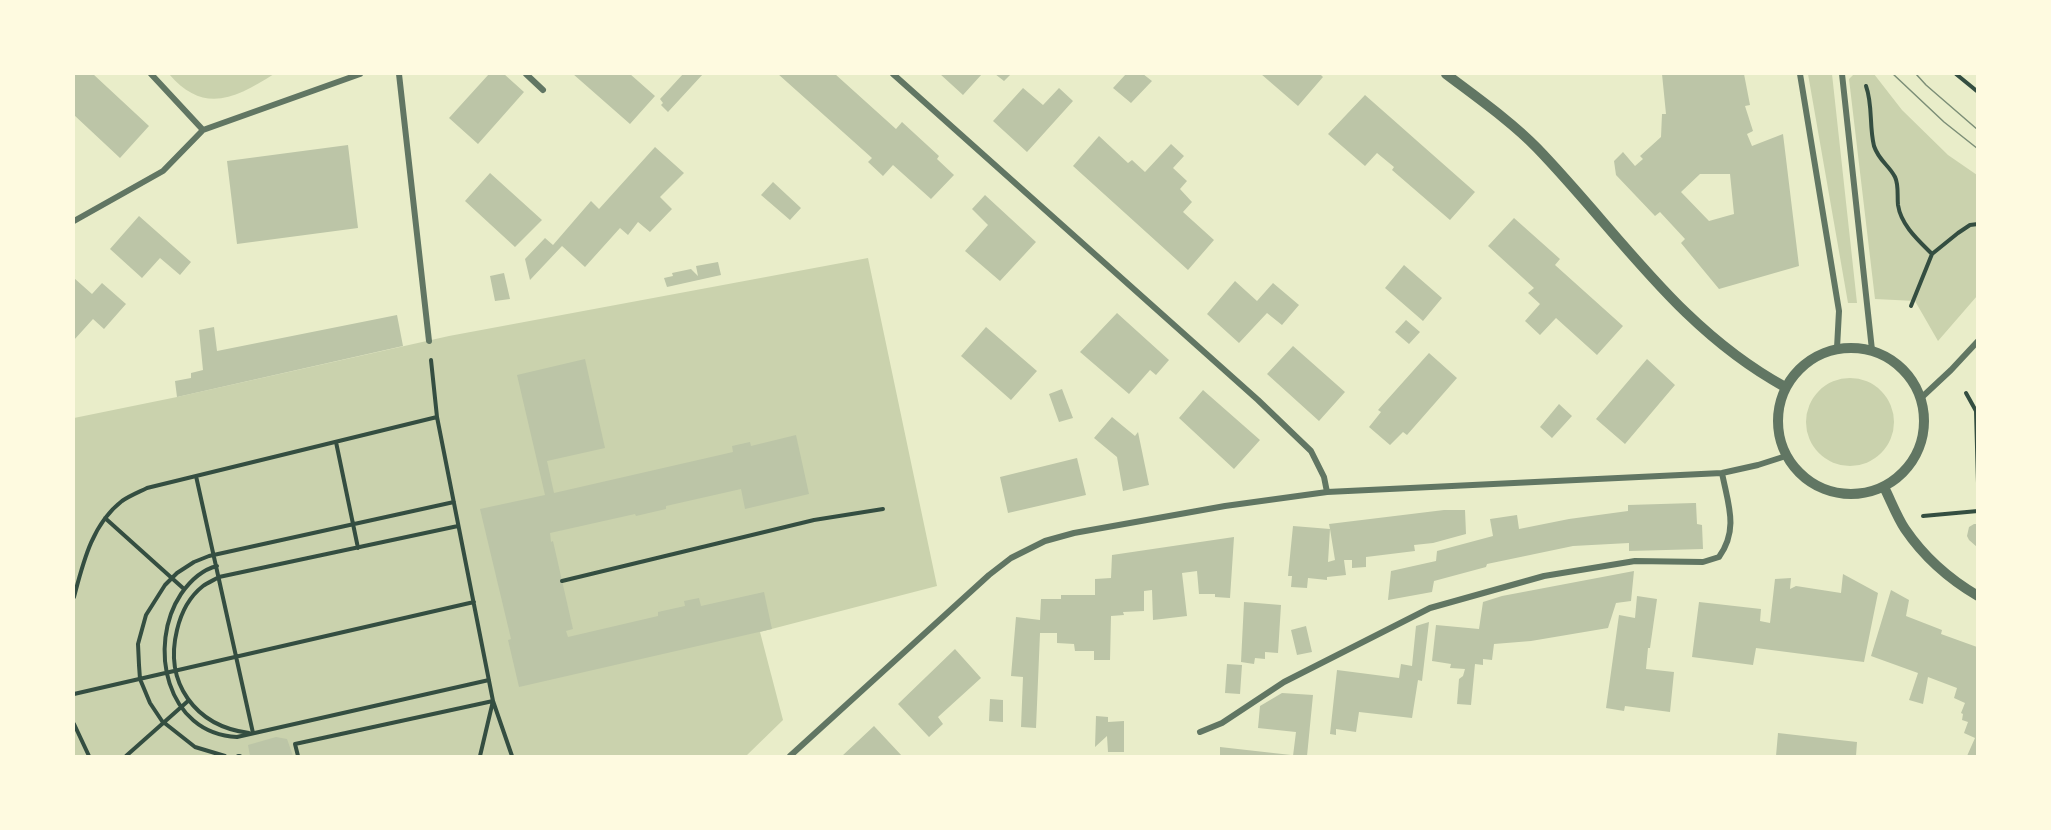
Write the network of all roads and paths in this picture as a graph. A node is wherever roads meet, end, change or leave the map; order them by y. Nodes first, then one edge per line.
1 (151, 74) edge
2 (360, 74) edge
3 (399, 74) edge
4 (526, 74) edge
5 (893, 74) edge
6 (1446, 74) edge
7 (1800, 74) edge
8 (1842, 74) edge
9 (1956, 74) edge
10 (1864, 79) dead end
11 (543, 90) dead end
12 (1977, 92) edge
13 (203, 130) junction
14 (74, 221) edge
15 (1977, 224) edge
16 (1932, 254) junction
17 (1911, 306) dead end
18 (429, 341) joint
19 (1977, 341) edge
20 (1837, 348) junction
21 (1872, 350) junction
22 (1785, 387) junction
23 (1966, 393) dead end
24 (1921, 398) junction
25 (437, 417) junction
26 (336, 442) junction
27 (1786, 456) junction
28 (1722, 473) junction
29 (196, 476) junction
30 (1977, 483) edge
31 (1884, 487) junction
32 (1327, 492) junction
33 (454, 502) junction
34 (883, 509) dead end
35 (1977, 511) edge
36 (1923, 516) dead end
37 (105, 518) junction
38 (353, 524) junction
39 (459, 526) junction
40 (358, 548) junction
41 (214, 555) junction
42 (217, 566) junction
43 (219, 577) junction
44 (172, 578) junction
45 (562, 581) dead end
46 (184, 589) junction
47 (1977, 596) edge
48 (74, 597) edge
49 (474, 602) junction
50 (236, 657) junction
51 (176, 671) junction
52 (167, 673) junction
53 (140, 679) junction
54 (489, 680) junction
55 (74, 694) edge
56 (188, 701) junction
57 (493, 701) junction
58 (182, 707) junction
59 (164, 723) junction
60 (74, 724) edge
61 (1200, 732) dead end
62 (253, 733) junction
63 (89, 756) edge
64 (126, 756) edge
65 (225, 756) edge
66 (298, 756) edge
67 (480, 756) edge
68 (512, 756) edge
69 (790, 756) edge

1 - 13 street
2 - 13 street
3 - 18 street
4 - 11 street
5 - 32 street
6 - 22 street
7 - 20 street
8 - 21 street
9 - 12 path
10 - 16 path
13 - 14 street
15 - 16 path
16 - 17 path
18 - 25 path
19 - 24 street
20 - 21 street
20 - 22 street
21 - 24 street
22 - 27 street
23 - 30 path
24 - 31 street
25 - 26 path
25 - 33 path
26 - 29 path
26 - 38 path
27 - 28 street
27 - 31 street
28 - 32 street
28 - 61 street
29 - 37 path
29 - 41 path
31 - 47 street
32 - 69 street
33 - 38 path
33 - 39 path
34 - 45 path
35 - 36 path
37 - 44 path
37 - 48 path
38 - 40 path
38 - 41 path
39 - 40 path
39 - 49 path
40 - 43 path
41 - 42 path
41 - 44 path
42 - 43 path
42 - 46 path
43 - 50 path
43 - 51 path
44 - 46 path
44 - 53 path
46 - 52 path
49 - 50 path
49 - 54 path
50 - 51 path
50 - 62 path
51 - 52 path
51 - 56 path
52 - 53 path
52 - 58 path
53 - 55 path
53 - 59 path
54 - 57 path
54 - 62 path
56 - 58 path
56 - 62 path
57 - 66 path
57 - 67 path
57 - 68 path
58 - 59 path
58 - 62 path
59 - 64 path
59 - 65 path
60 - 63 path

